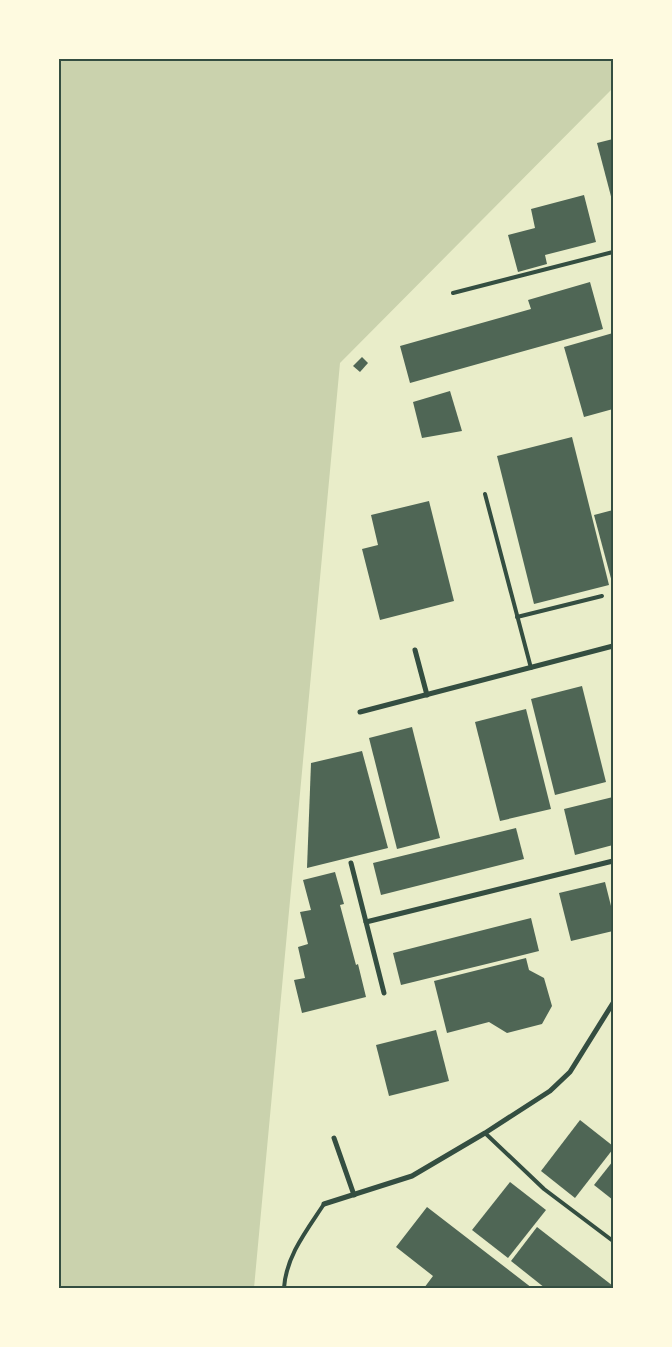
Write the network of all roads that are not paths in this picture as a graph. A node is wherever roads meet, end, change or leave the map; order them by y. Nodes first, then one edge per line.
1 (613, 252) edge
2 (453, 293) dead end
3 (485, 494) dead end
4 (602, 596) dead end
5 (518, 617) junction
6 (613, 646) edge
7 (415, 650) dead end
8 (531, 668) junction
9 (427, 695) junction
10 (360, 712) dead end
11 (613, 861) edge
12 (351, 863) dead end
13 (366, 922) junction
14 (384, 993) dead end
15 (613, 1004) edge
16 (485, 1133) junction
17 (334, 1138) dead end
18 (354, 1195) junction
19 (324, 1204) joint
20 (613, 1241) edge
21 (284, 1288) edge

1 - 2 lane
3 - 5 lane
4 - 5 lane
5 - 8 lane
6 - 8 street
7 - 9 street
8 - 9 street
9 - 10 street
11 - 13 street
12 - 13 street
13 - 14 street
15 - 16 street
16 - 18 street
16 - 20 lane
17 - 18 street
18 - 19 street
19 - 21 lane

